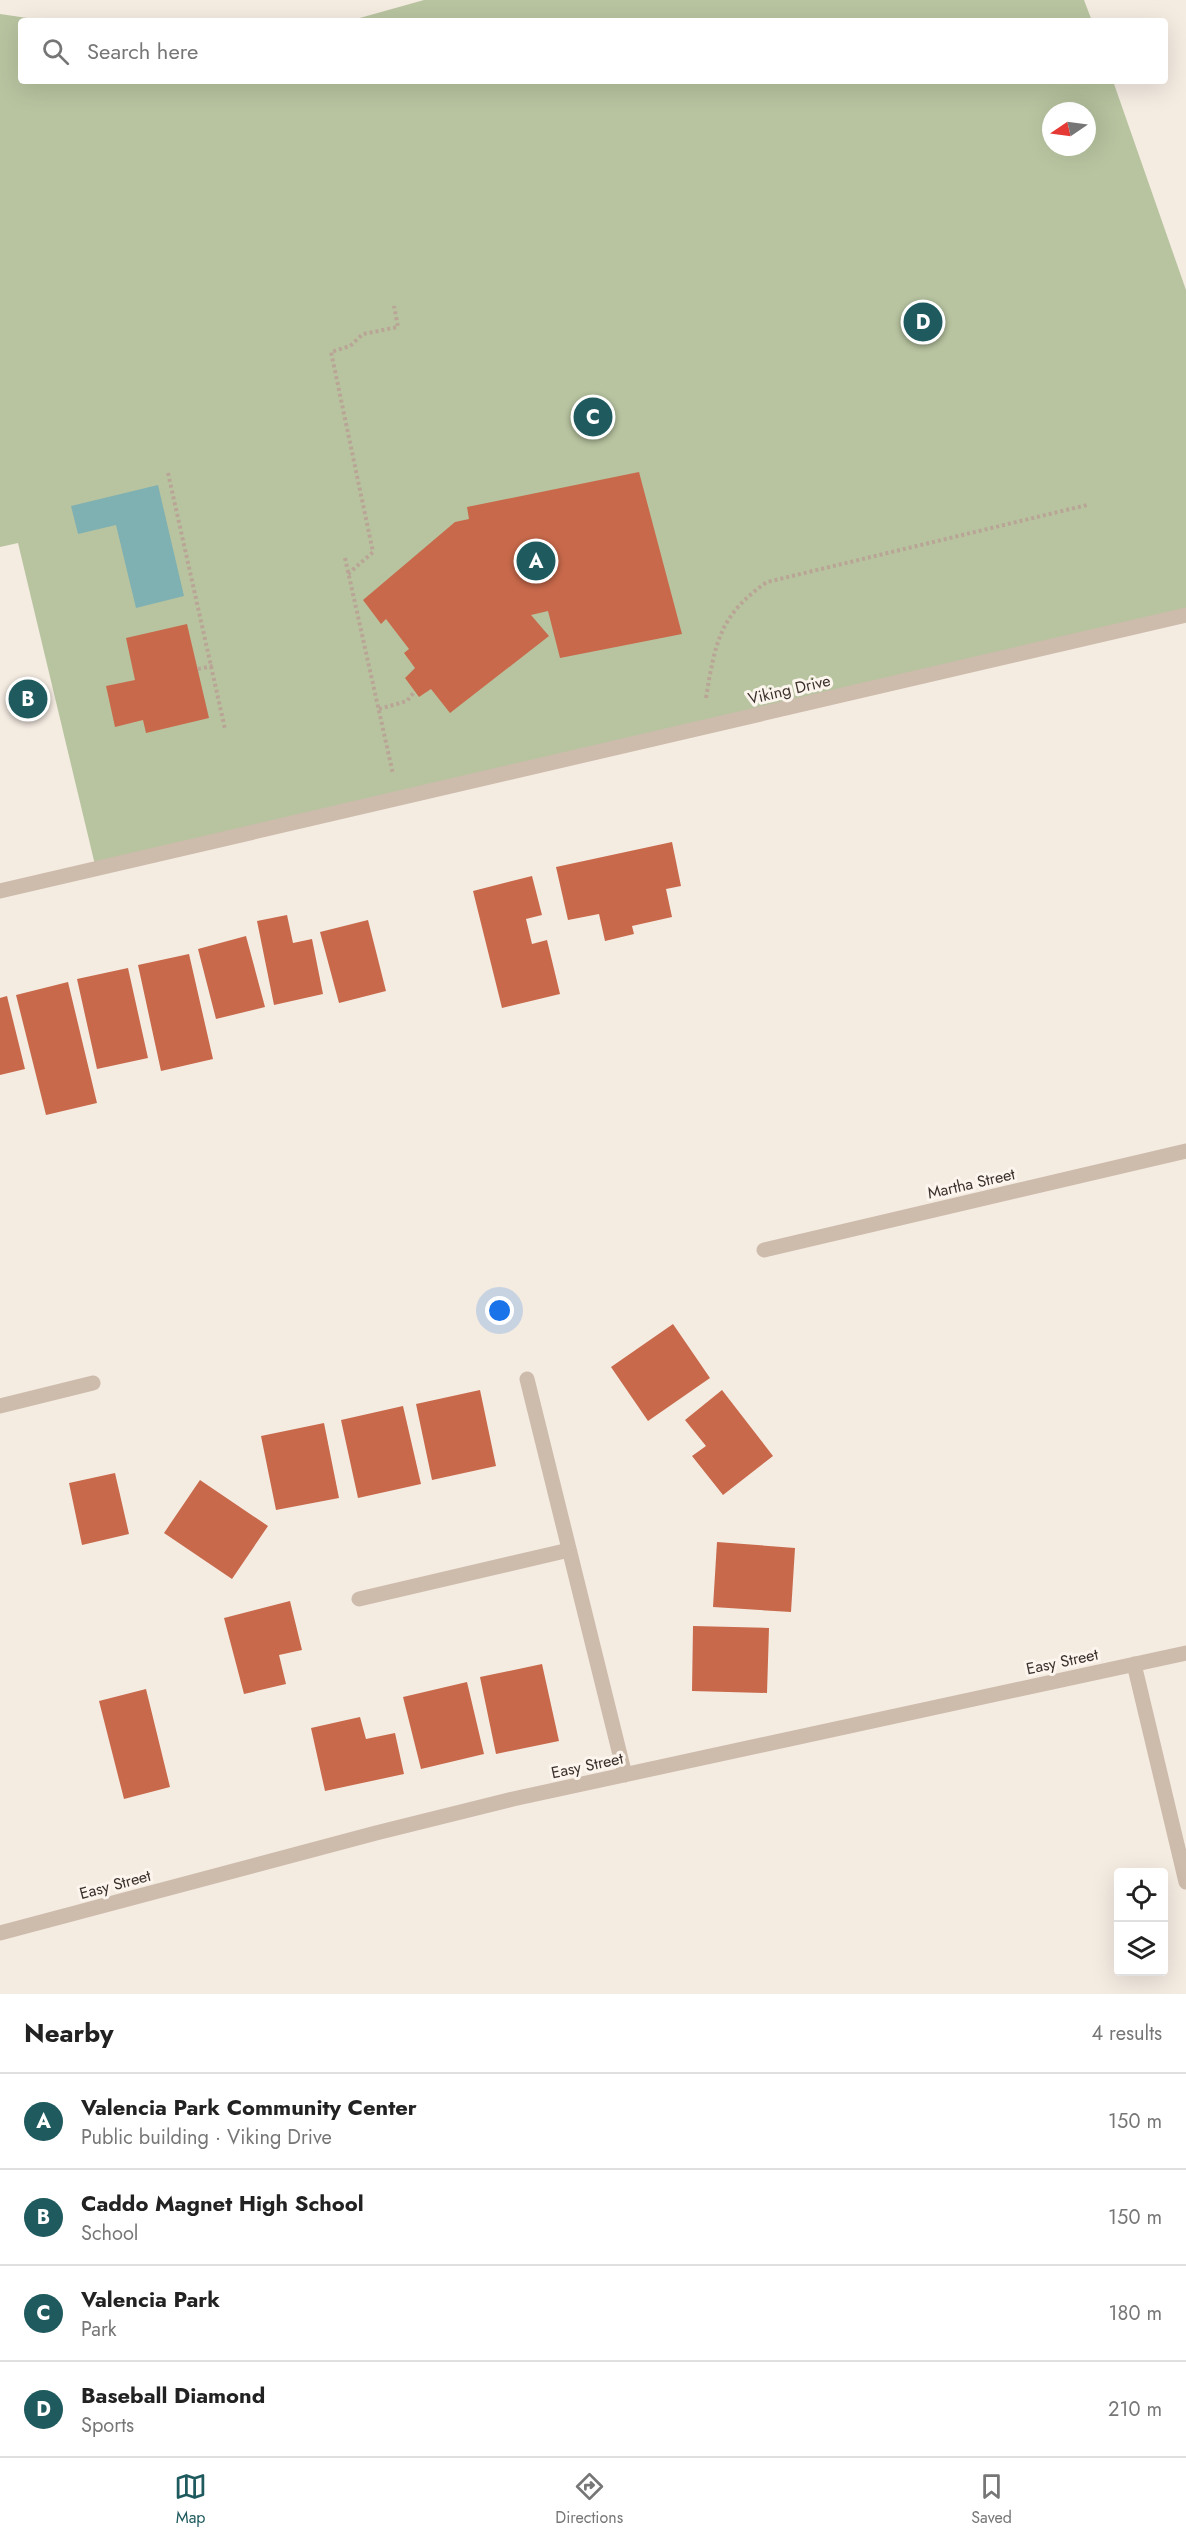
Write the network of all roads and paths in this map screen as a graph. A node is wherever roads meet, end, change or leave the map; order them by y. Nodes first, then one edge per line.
1 (394, 306) dead end
2 (168, 473) dead end
3 (1087, 505) dead end
4 (345, 558) dead end
5 (348, 574) junction
6 (1186, 615) edge
7 (213, 666) junction
8 (198, 669) dead end
9 (415, 691) dead end
10 (706, 698) dead end
11 (379, 709) junction
12 (225, 729) dead end
13 (399, 799) junction
14 (0, 891) edge
15 (1186, 1151) edge
16 (764, 1250) dead end
17 (527, 1379) dead end
18 (93, 1383) dead end
19 (0, 1406) edge
20 (569, 1550) junction
21 (359, 1599) dead end
22 (1186, 1653) edge
23 (1134, 1664) junction
24 (625, 1775) junction
25 (1186, 1882) edge
26 (0, 1933) edge

1 - 5 path
2 - 7 path
3 - 10 path
4 - 5 path
5 - 11 path
6 - 13 street, Viking Drive
7 - 8 path
7 - 12 path
9 - 11 path
11 - 13 path
13 - 14 street, Viking Drive
15 - 16 street, Martha Street
17 - 20 street
18 - 19 street
20 - 21 street
20 - 24 street
22 - 23 street, Easy Street
23 - 24 street, Easy Street
23 - 25 street
24 - 26 street, Easy Street

